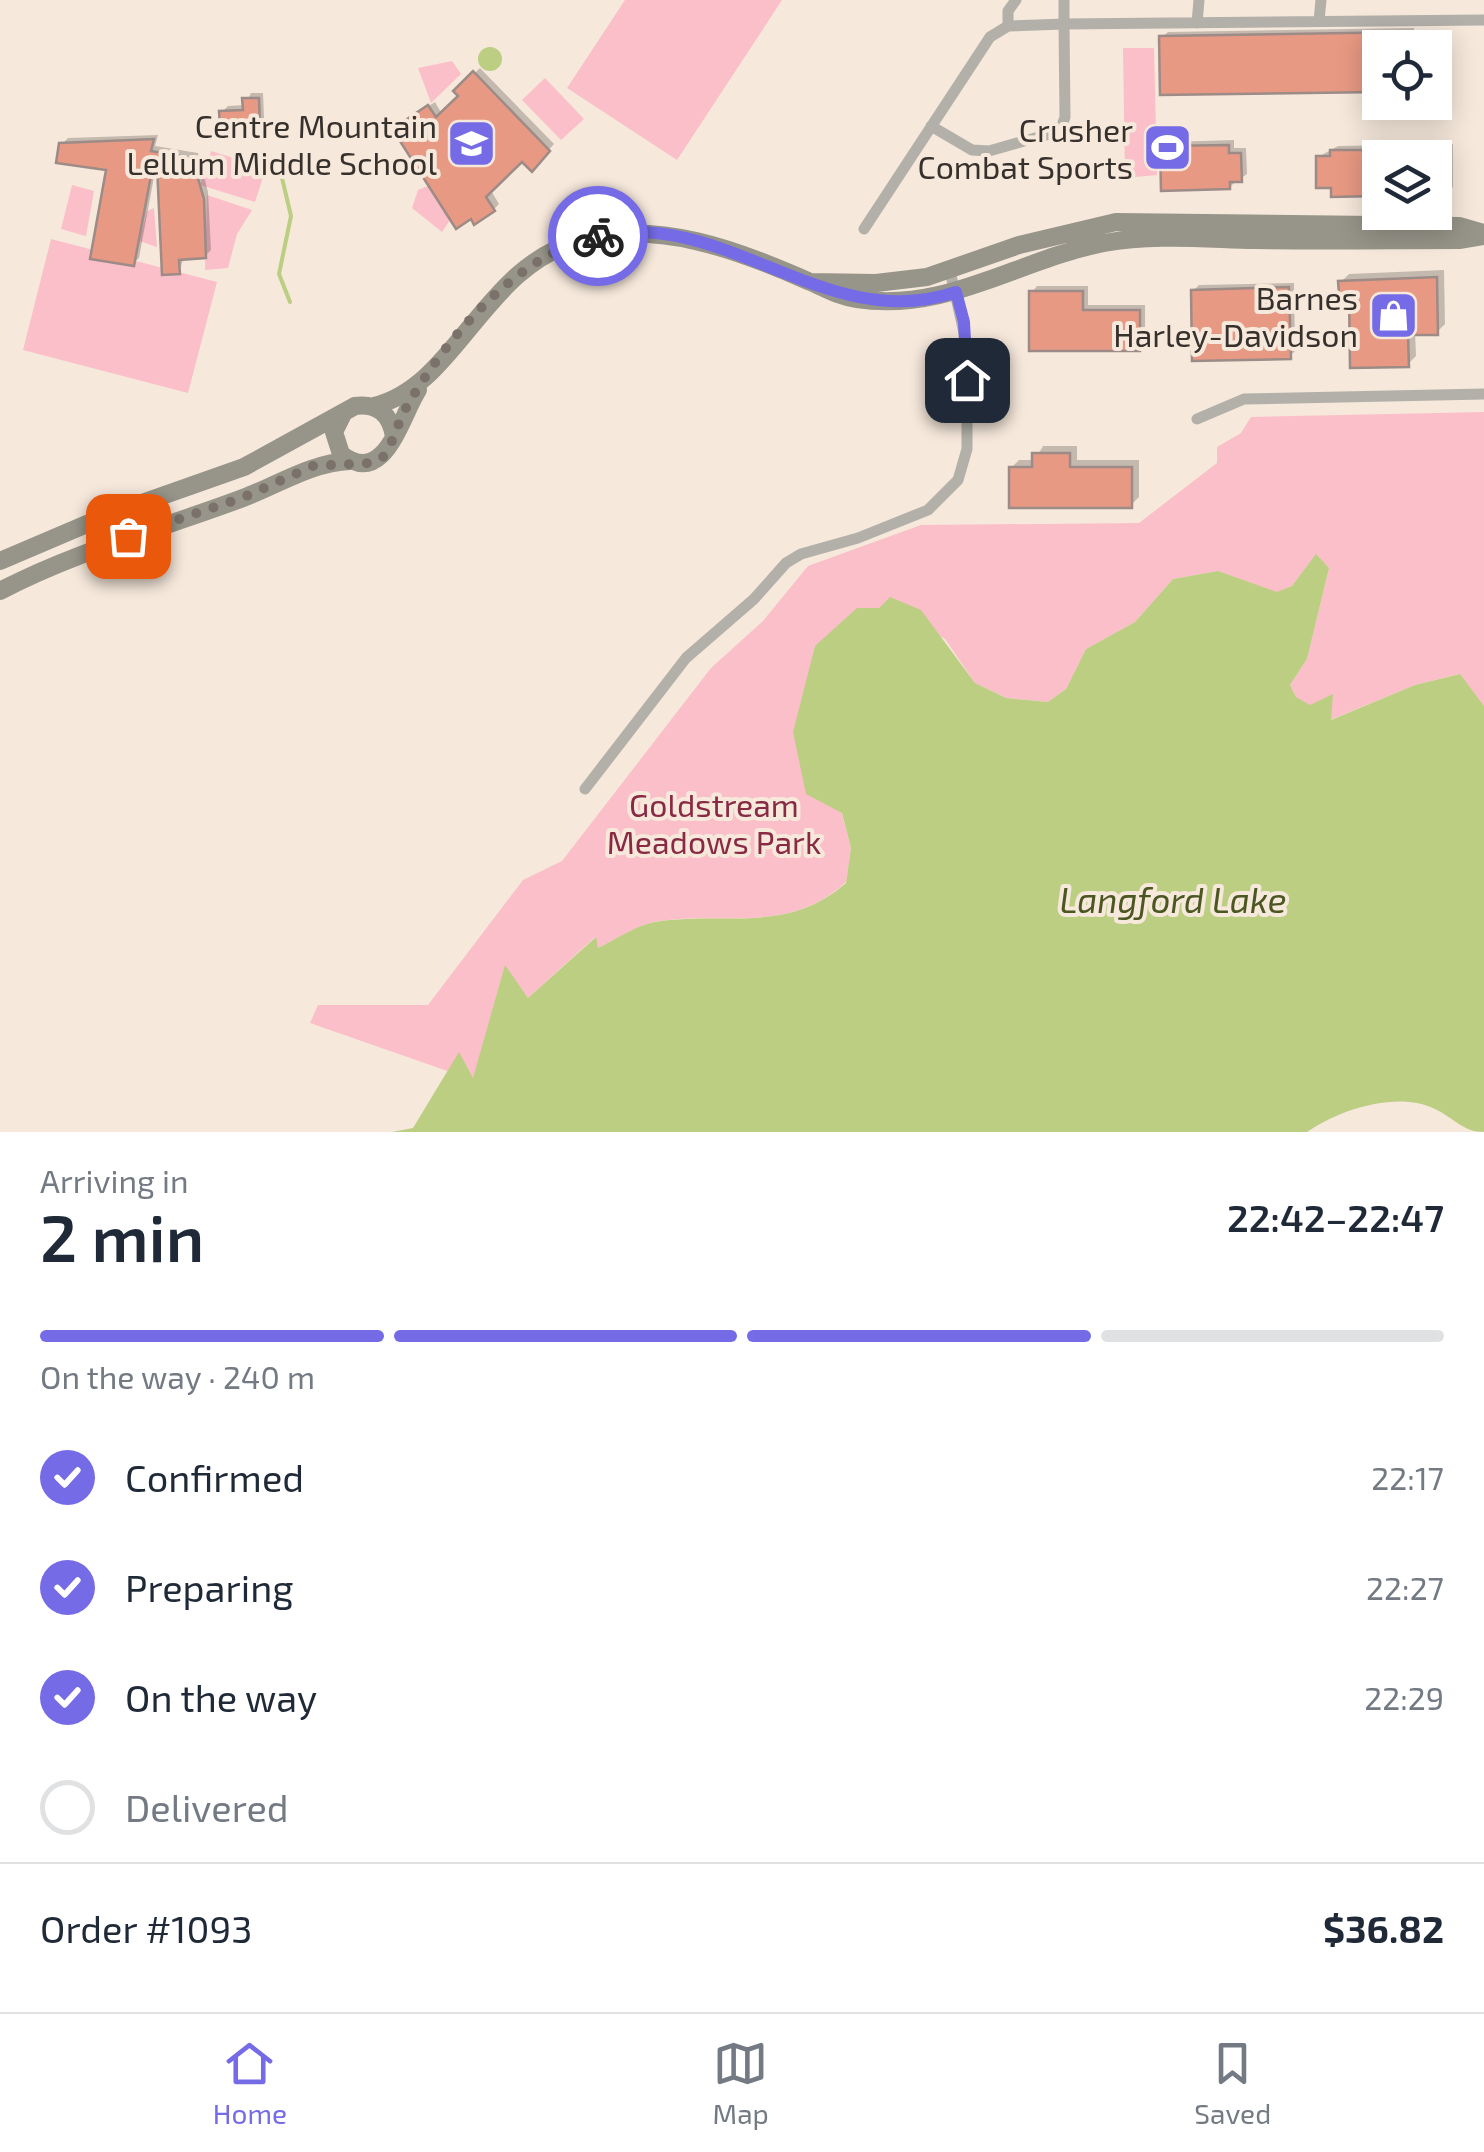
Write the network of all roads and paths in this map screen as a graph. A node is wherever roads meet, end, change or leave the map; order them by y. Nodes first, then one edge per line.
1 (1016, 0) edge
2 (1064, 0) edge
3 (1200, 0) edge
4 (1321, 0) edge
5 (1484, 20) edge
6 (1319, 21) junction
7 (1197, 23) junction
8 (1064, 24) junction
9 (1008, 26) junction
10 (931, 126) junction
11 (864, 229) dead end
12 (1484, 234) edge
13 (950, 271) junction
14 (810, 282) junction
15 (956, 292) junction
16 (426, 374) junction
17 (1484, 394) edge
18 (374, 406) junction
19 (344, 412) junction
20 (1198, 419) dead end
21 (394, 436) junction
22 (350, 461) junction
23 (0, 561) edge
24 (0, 591) edge
25 (585, 789) dead end

1 - 9 street
2 - 8 street
3 - 7 street
4 - 6 street
5 - 6 street
6 - 7 street
7 - 8 street
8 - 9 street
8 - 10 street
9 - 10 street
10 - 11 street
12 - 13 main road
12 - 15 main road
13 - 14 main road
13 - 15 street
14 - 15 main road
14 - 16 main road
15 - 25 street
16 - 18 main road
16 - 21 main road
17 - 20 street
18 - 19 main road
18 - 21 main road
19 - 22 main road
19 - 23 main road
21 - 22 main road
22 - 24 main road

